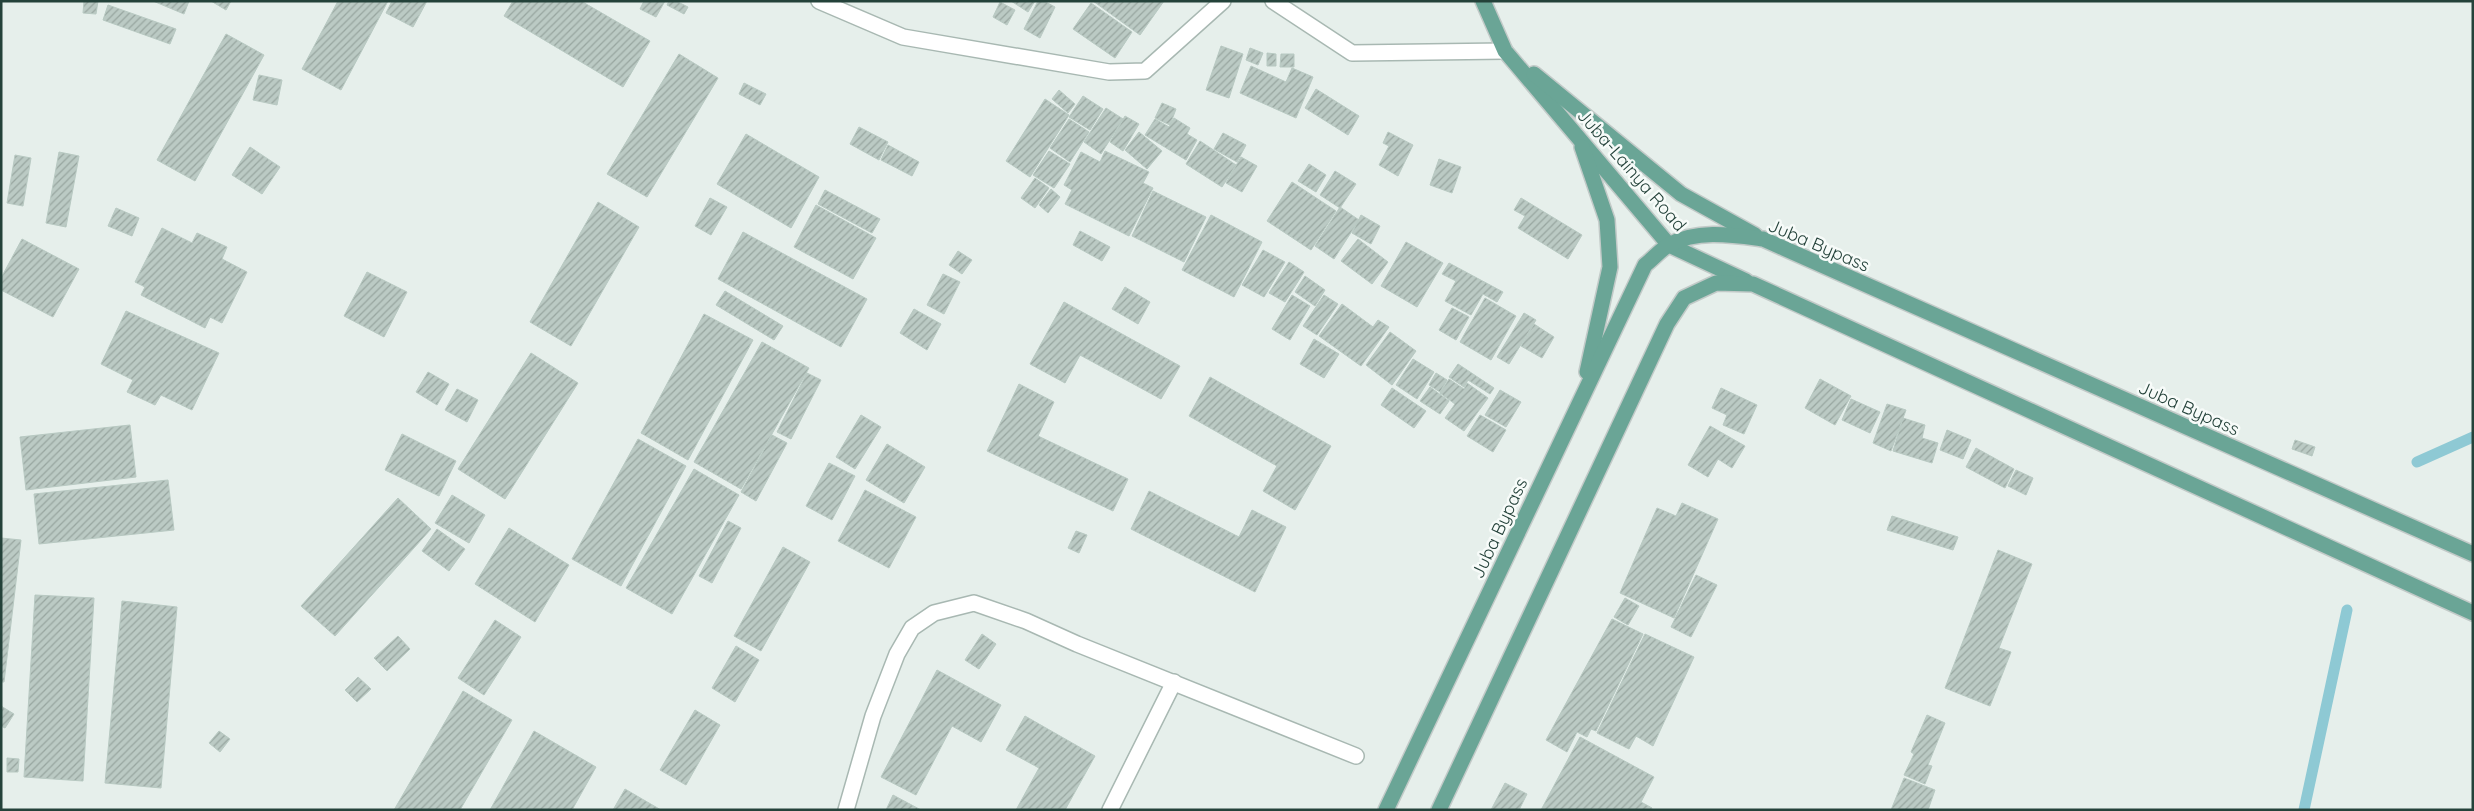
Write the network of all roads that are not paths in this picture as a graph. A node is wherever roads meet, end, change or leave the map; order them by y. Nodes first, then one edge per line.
1 (819, 1) edge
2 (1223, 1) edge
3 (1273, 1) edge
4 (1483, 1) edge
5 (1505, 51) junction
6 (1579, 139) junction
7 (1763, 239) junction
8 (1669, 245) junction
9 (1753, 284) junction
10 (1581, 401) junction
11 (2473, 554) edge
12 (2473, 613) edge
13 (1174, 682) junction
14 (1356, 756) dead end
15 (846, 810) edge
16 (1110, 810) edge
17 (1386, 810) edge
18 (1439, 810) edge

1 - 2 street
3 - 5 street
4 - 5 main road, Juba-Lainya Road
5 - 6 main road, Juba-Lainya Road
5 - 7 main road, Juba-Lainya Road
6 - 8 main road, Juba-Lainya Road
6 - 10 main road
7 - 8 main road, Juba Bypass
7 - 11 main road, Juba Bypass
8 - 9 main road, Juba-Lainya Road
8 - 10 main road, Juba Bypass
9 - 12 main road
9 - 18 main road
10 - 17 main road, Juba Bypass
13 - 14 street
13 - 15 street
13 - 16 street

